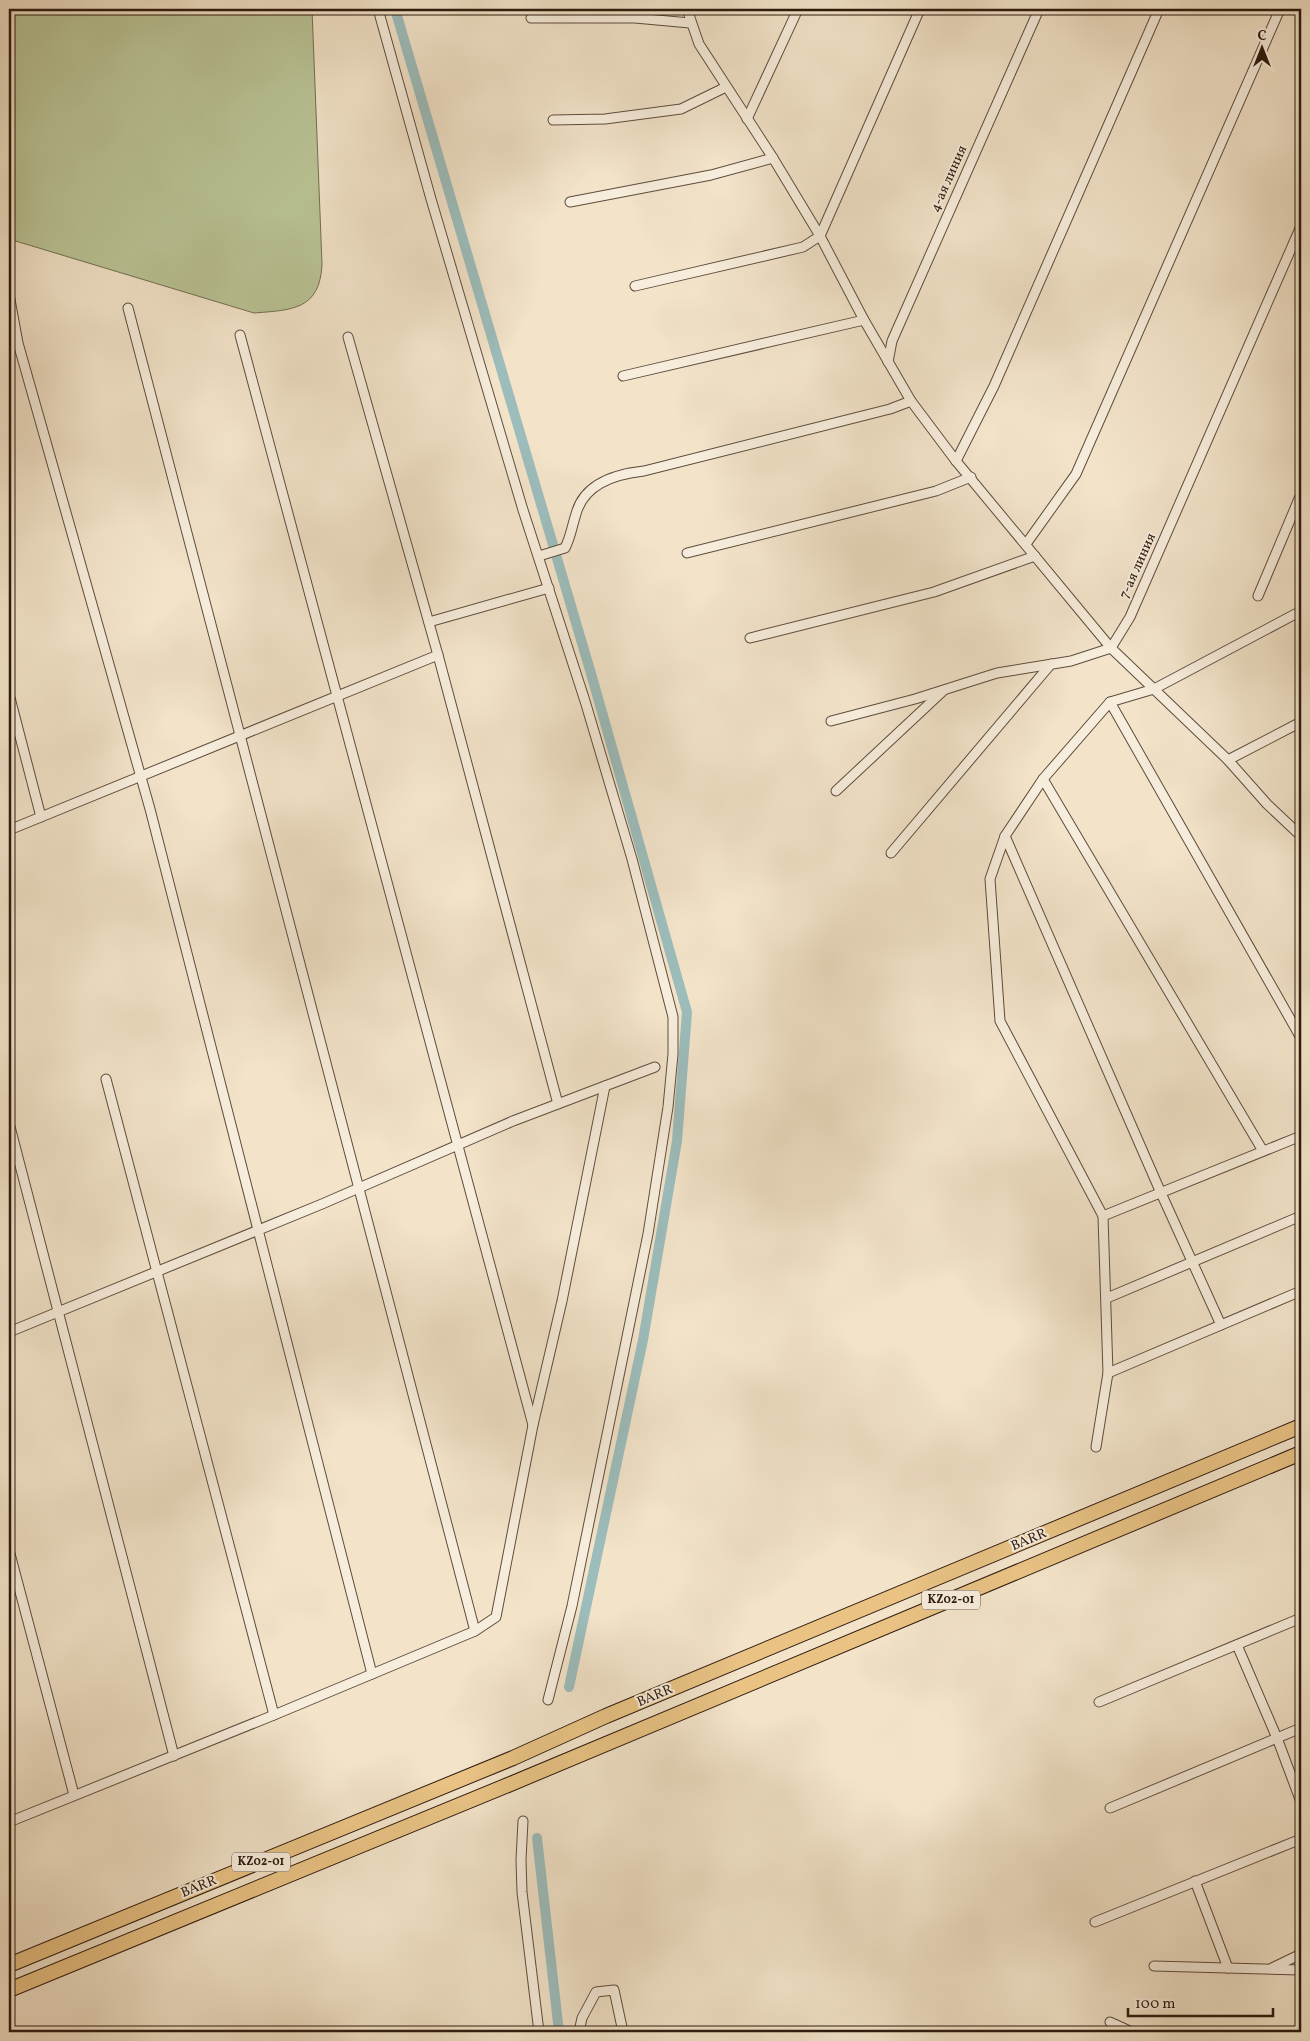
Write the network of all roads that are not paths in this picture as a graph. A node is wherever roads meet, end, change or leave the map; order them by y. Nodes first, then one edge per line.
1 (378, 9) edge
2 (687, 9) edge
3 (798, 9) edge
4 (920, 9) edge
5 (1039, 9) edge
6 (1159, 9) edge
7 (1280, 9) edge
8 (531, 18) dead end
9 (690, 23) junction
10 (726, 87) junction
11 (747, 119) junction
12 (553, 120) dead end
13 (773, 158) junction
14 (570, 202) dead end
15 (1301, 226) edge
16 (820, 236) junction
17 (635, 286) dead end
18 (9, 294) edge
19 (128, 308) dead end
20 (864, 320) junction
21 (240, 335) dead end
22 (348, 337) dead end
23 (18, 343) junction
24 (9, 347) edge
25 (888, 362) junction
26 (623, 376) dead end
27 (911, 401) junction
28 (956, 461) junction
29 (970, 477) junction
30 (1301, 494) edge
31 (1026, 544) junction
32 (687, 553) dead end
33 (543, 555) junction
34 (1035, 556) junction
35 (549, 588) junction
36 (1258, 596) dead end
37 (1301, 611) edge
38 (428, 622) junction
39 (750, 638) dead end
40 (1111, 648) junction
41 (438, 655) junction
42 (1051, 664) junction
43 (1154, 689) junction
44 (945, 690) junction
45 (9, 694) edge
46 (338, 696) junction
47 (1110, 702) junction
48 (831, 721) dead end
49 (1301, 722) edge
50 (240, 736) junction
51 (1228, 760) junction
52 (141, 776) junction
53 (1043, 779) junction
54 (836, 791) dead end
55 (41, 816) junction
56 (9, 830) edge
57 (1005, 836) junction
58 (1301, 836) edge
59 (891, 853) dead end
60 (1301, 1038) edge
61 (655, 1067) dead end
62 (106, 1079) dead end
63 (605, 1086) junction
64 (558, 1104) junction
65 (9, 1123) edge
66 (1301, 1136) edge
67 (459, 1145) junction
68 (1263, 1151) junction
69 (359, 1189) junction
70 (1161, 1193) junction
71 (1103, 1216) junction
72 (1301, 1216) edge
73 (260, 1230) junction
74 (1193, 1262) junction
75 (158, 1272) junction
76 (1301, 1291) edge
77 (1107, 1298) junction
78 (58, 1312) junction
79 (1221, 1325) junction
80 (9, 1332) edge
81 (1108, 1373) junction
82 (533, 1424) junction
83 (1301, 1426) edge
84 (1096, 1447) dead end
85 (1301, 1453) edge
86 (9, 1550) edge
87 (1301, 1618) edge
88 (475, 1631) junction
89 (1237, 1645) junction
90 (372, 1674) junction
91 (548, 1700) dead end
92 (1099, 1702) dead end
93 (274, 1716) junction
94 (1301, 1728) edge
95 (1277, 1738) junction
96 (174, 1756) junction
97 (74, 1795) junction
98 (1301, 1802) edge
99 (1110, 1808) dead end
100 (523, 1821) dead end
101 (9, 1822) edge
102 (1301, 1838) edge
103 (1195, 1881) junction
104 (1095, 1922) dead end
105 (1301, 1954) edge
106 (9, 1966) edge
107 (1154, 1966) dead end
108 (1228, 1968) junction
109 (1270, 1970) junction
110 (1301, 1970) edge
111 (9, 1990) edge
112 (1110, 2022) dead end
113 (539, 2032) edge
114 (579, 2032) edge
115 (623, 2032) edge
116 (1132, 2032) edge

1 - 33 street
2 - 9 street
3 - 11 street
4 - 16 street
5 - 25 street, 4-ая линия
6 - 28 street
7 - 31 street
8 - 9 street
9 - 10 street
10 - 11 street
10 - 12 street
11 - 13 street
13 - 14 street
13 - 16 street
15 - 40 street, 7-ая линия
16 - 17 street
16 - 20 street
18 - 23 street
19 - 50 street
20 - 25 street
20 - 26 street
21 - 46 street
22 - 38 street
23 - 24 street
23 - 52 street
25 - 27 street
27 - 28 street
27 - 33 street
28 - 29 street
29 - 31 street
29 - 32 street
30 - 36 street
31 - 34 street
33 - 35 street
34 - 39 street
34 - 40 street
35 - 38 street
35 - 91 street
37 - 43 street
38 - 41 street
40 - 42 street
40 - 43 street
41 - 46 street
41 - 64 street
42 - 44 street
42 - 59 street
43 - 47 street
43 - 51 street
44 - 48 street
44 - 54 street
45 - 55 street
46 - 50 street
46 - 67 street
47 - 53 street
47 - 60 street
49 - 51 street
50 - 52 street
50 - 69 street
51 - 58 street
52 - 55 street
52 - 73 street
53 - 57 street
53 - 68 street
55 - 56 street
57 - 70 street
57 - 71 street
61 - 63 street
62 - 75 street
63 - 64 street
63 - 82 street
64 - 67 street
65 - 78 street
66 - 68 street
67 - 69 street
67 - 82 street
68 - 70 street
69 - 73 street
69 - 88 street
70 - 71 street
70 - 74 street
71 - 77 street
72 - 74 street
73 - 75 street
73 - 90 street
74 - 77 street
74 - 79 street
75 - 78 street
75 - 93 street
76 - 79 street
77 - 81 street
78 - 80 street
78 - 96 street
79 - 81 street
81 - 84 street
82 - 88 street
83 - 106 highway, BARR / KZ02-01
85 - 111 highway, BARR / KZ02-01
86 - 97 street
87 - 89 street
88 - 90 street
89 - 92 street
89 - 95 street
90 - 93 street
93 - 96 street
94 - 95 street
95 - 98 street
95 - 99 street
96 - 97 street
97 - 101 street
100 - 113 street
102 - 103 street
103 - 104 street
103 - 108 street
105 - 109 street
107 - 108 street
108 - 109 street
109 - 110 street
112 - 116 street
114 - 115 street

